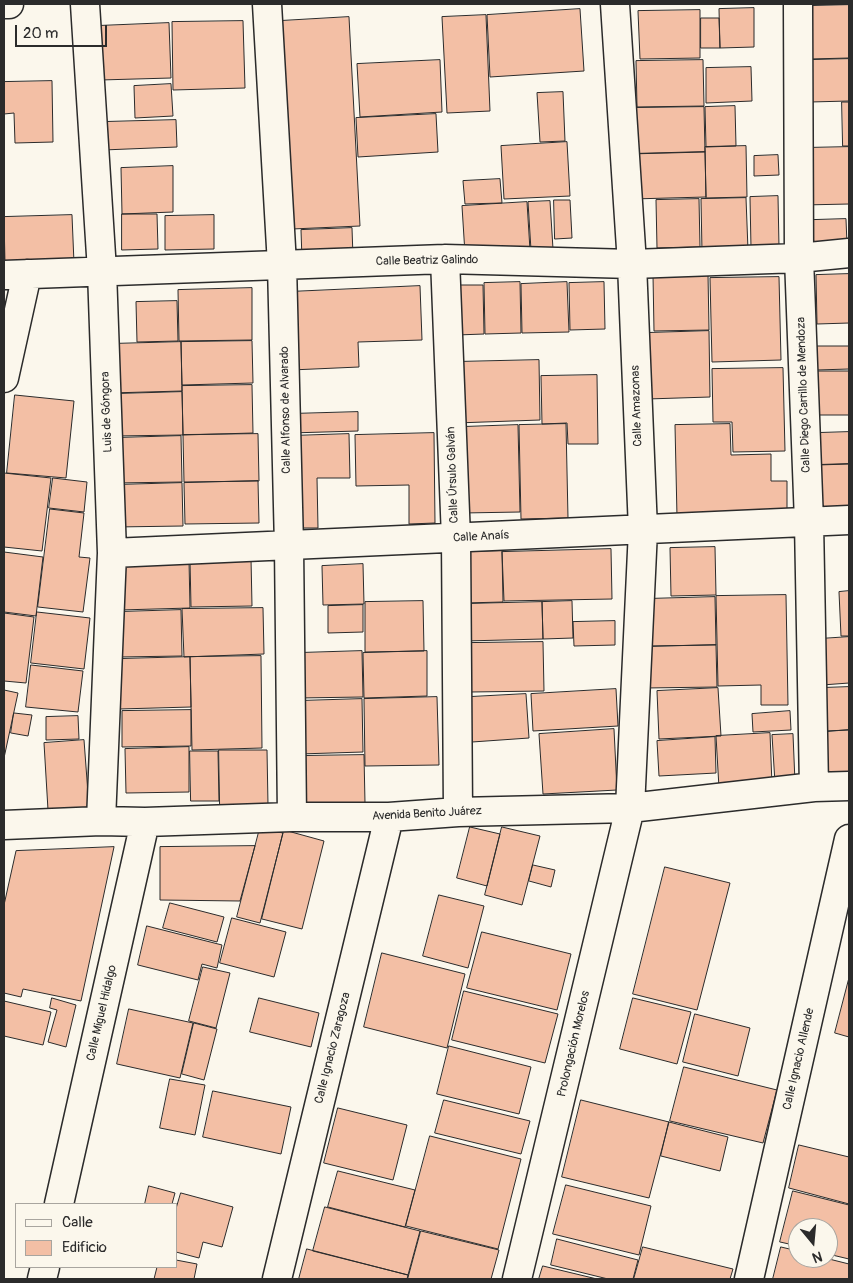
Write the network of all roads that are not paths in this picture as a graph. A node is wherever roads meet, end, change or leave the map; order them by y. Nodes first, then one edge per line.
1 (4, 4) edge
2 (9, 4) edge
3 (85, 4) edge
4 (267, 4) edge
5 (616, 4) edge
6 (798, 4) edge
7 (849, 253) edge
8 (799, 258) junction
9 (445, 259) junction
10 (632, 264) junction
11 (282, 265) junction
12 (102, 271) junction
13 (15, 274) edge
14 (4, 378) edge
15 (849, 520) edge
16 (809, 522) junction
17 (643, 530) junction
18 (456, 538) junction
19 (289, 546) junction
20 (112, 554) junction
21 (849, 786) edge
22 (814, 787) junction
23 (630, 808) junction
24 (458, 812) junction
25 (292, 817) junction
26 (389, 817) junction
27 (101, 821) junction
28 (145, 822) junction
29 (4, 825) edge
30 (849, 839) edge
31 (59, 1203) edge
32 (277, 1279) edge
33 (517, 1279) edge
34 (749, 1279) edge

1 - 2 street
3 - 12 street, Luis de Góngora
4 - 11 street, Calle Alfonso de Alvarado
5 - 10 street, Calle Amazonas
6 - 8 street, Calle Diego Carrillo de Mendoza
7 - 8 street, Calle Beatriz Galindo
8 - 10 street, Calle Beatriz Galindo
8 - 16 street, Calle Diego Carrillo de Mendoza
9 - 10 street, Calle Beatriz Galindo
9 - 11 street, Calle Beatriz Galindo
9 - 18 street, Calle Úrsulo Galván
10 - 17 street, Calle Amazonas
11 - 12 street, Calle Beatriz Galindo
11 - 19 street, Calle Alfonso de Alvarado
12 - 13 street, Calle Beatriz Galindo
12 - 20 street, Luis de Góngora
13 - 14 street
15 - 16 street, Calle Anaís
16 - 17 street, Calle Anaís
16 - 22 street, Calle Diego Carrillo de Mendoza
17 - 18 street, Calle Anaís
17 - 23 street, Calle Amazonas
18 - 19 street, Calle Anaís
18 - 24 street, Calle Úrsulo Galván
19 - 20 street, Calle Anaís
19 - 25 street, Calle Alfonso de Alvarado
20 - 27 street, Luis de Góngora
21 - 22 street, Avenida Benito Juárez
22 - 23 street, Avenida Benito Juárez
23 - 24 street, Avenida Benito Juárez
23 - 33 street, Prolongación Morelos
24 - 26 street, Avenida Benito Juárez
25 - 26 street, Avenida Benito Juárez
25 - 28 street, Avenida Benito Juárez
26 - 32 street, Calle Ignacio Zaragoza
27 - 28 street, Avenida Benito Juárez
27 - 29 street, Avenida Benito Juárez
28 - 31 street, Calle Miguel Hidalgo
30 - 34 street, Calle Ignacio Allende

